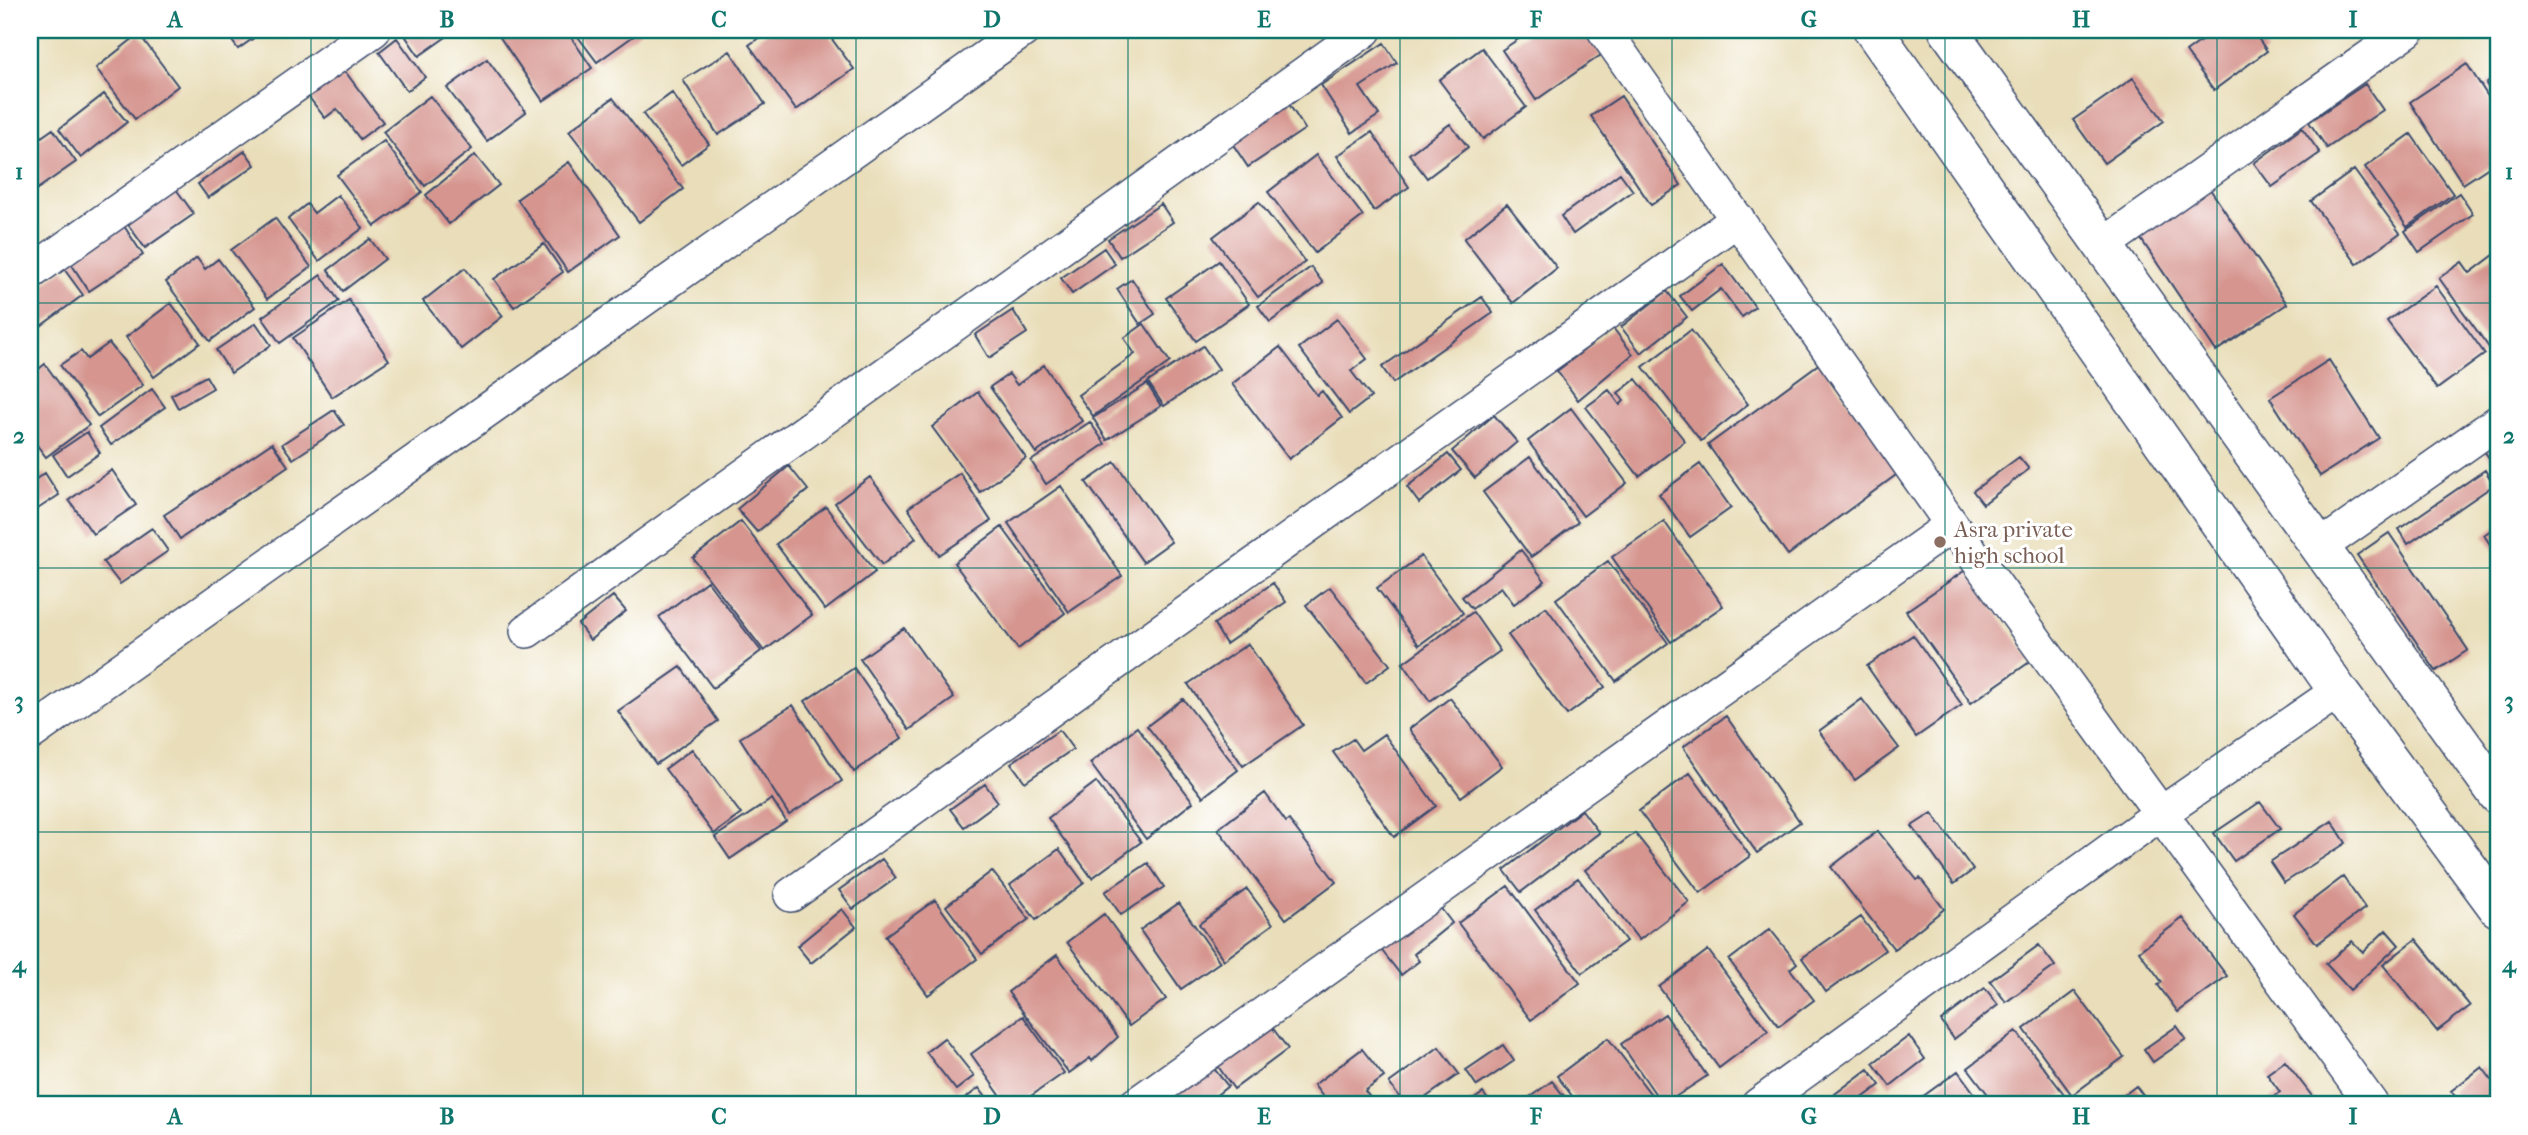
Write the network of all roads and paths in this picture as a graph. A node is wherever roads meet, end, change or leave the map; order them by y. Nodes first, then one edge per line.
1 (374, 30) edge
2 (1024, 30) edge
3 (1365, 30) edge
4 (1604, 30) edge
5 (1873, 30) edge
6 (1948, 30) edge
7 (2408, 30) edge
8 (1738, 219) junction
9 (2103, 244) junction
10 (30, 273) edge
11 (2498, 422) edge
12 (1952, 526) junction
13 (2320, 547) junction
14 (527, 631) dead end
15 (2337, 691) junction
16 (30, 734) edge
17 (2498, 795) edge
18 (2160, 814) junction
19 (791, 895) dead end
20 (2498, 908) edge
21 (1135, 1105) edge
22 (1758, 1105) edge
23 (2372, 1105) edge

1 - 10 street
2 - 16 street
3 - 14 street
4 - 8 street
5 - 15 street
6 - 9 street
7 - 9 street
8 - 12 street
8 - 19 street
9 - 13 street
11 - 13 street
12 - 18 street
12 - 21 street
13 - 17 street
15 - 18 street
15 - 20 street
18 - 22 street
18 - 23 street

